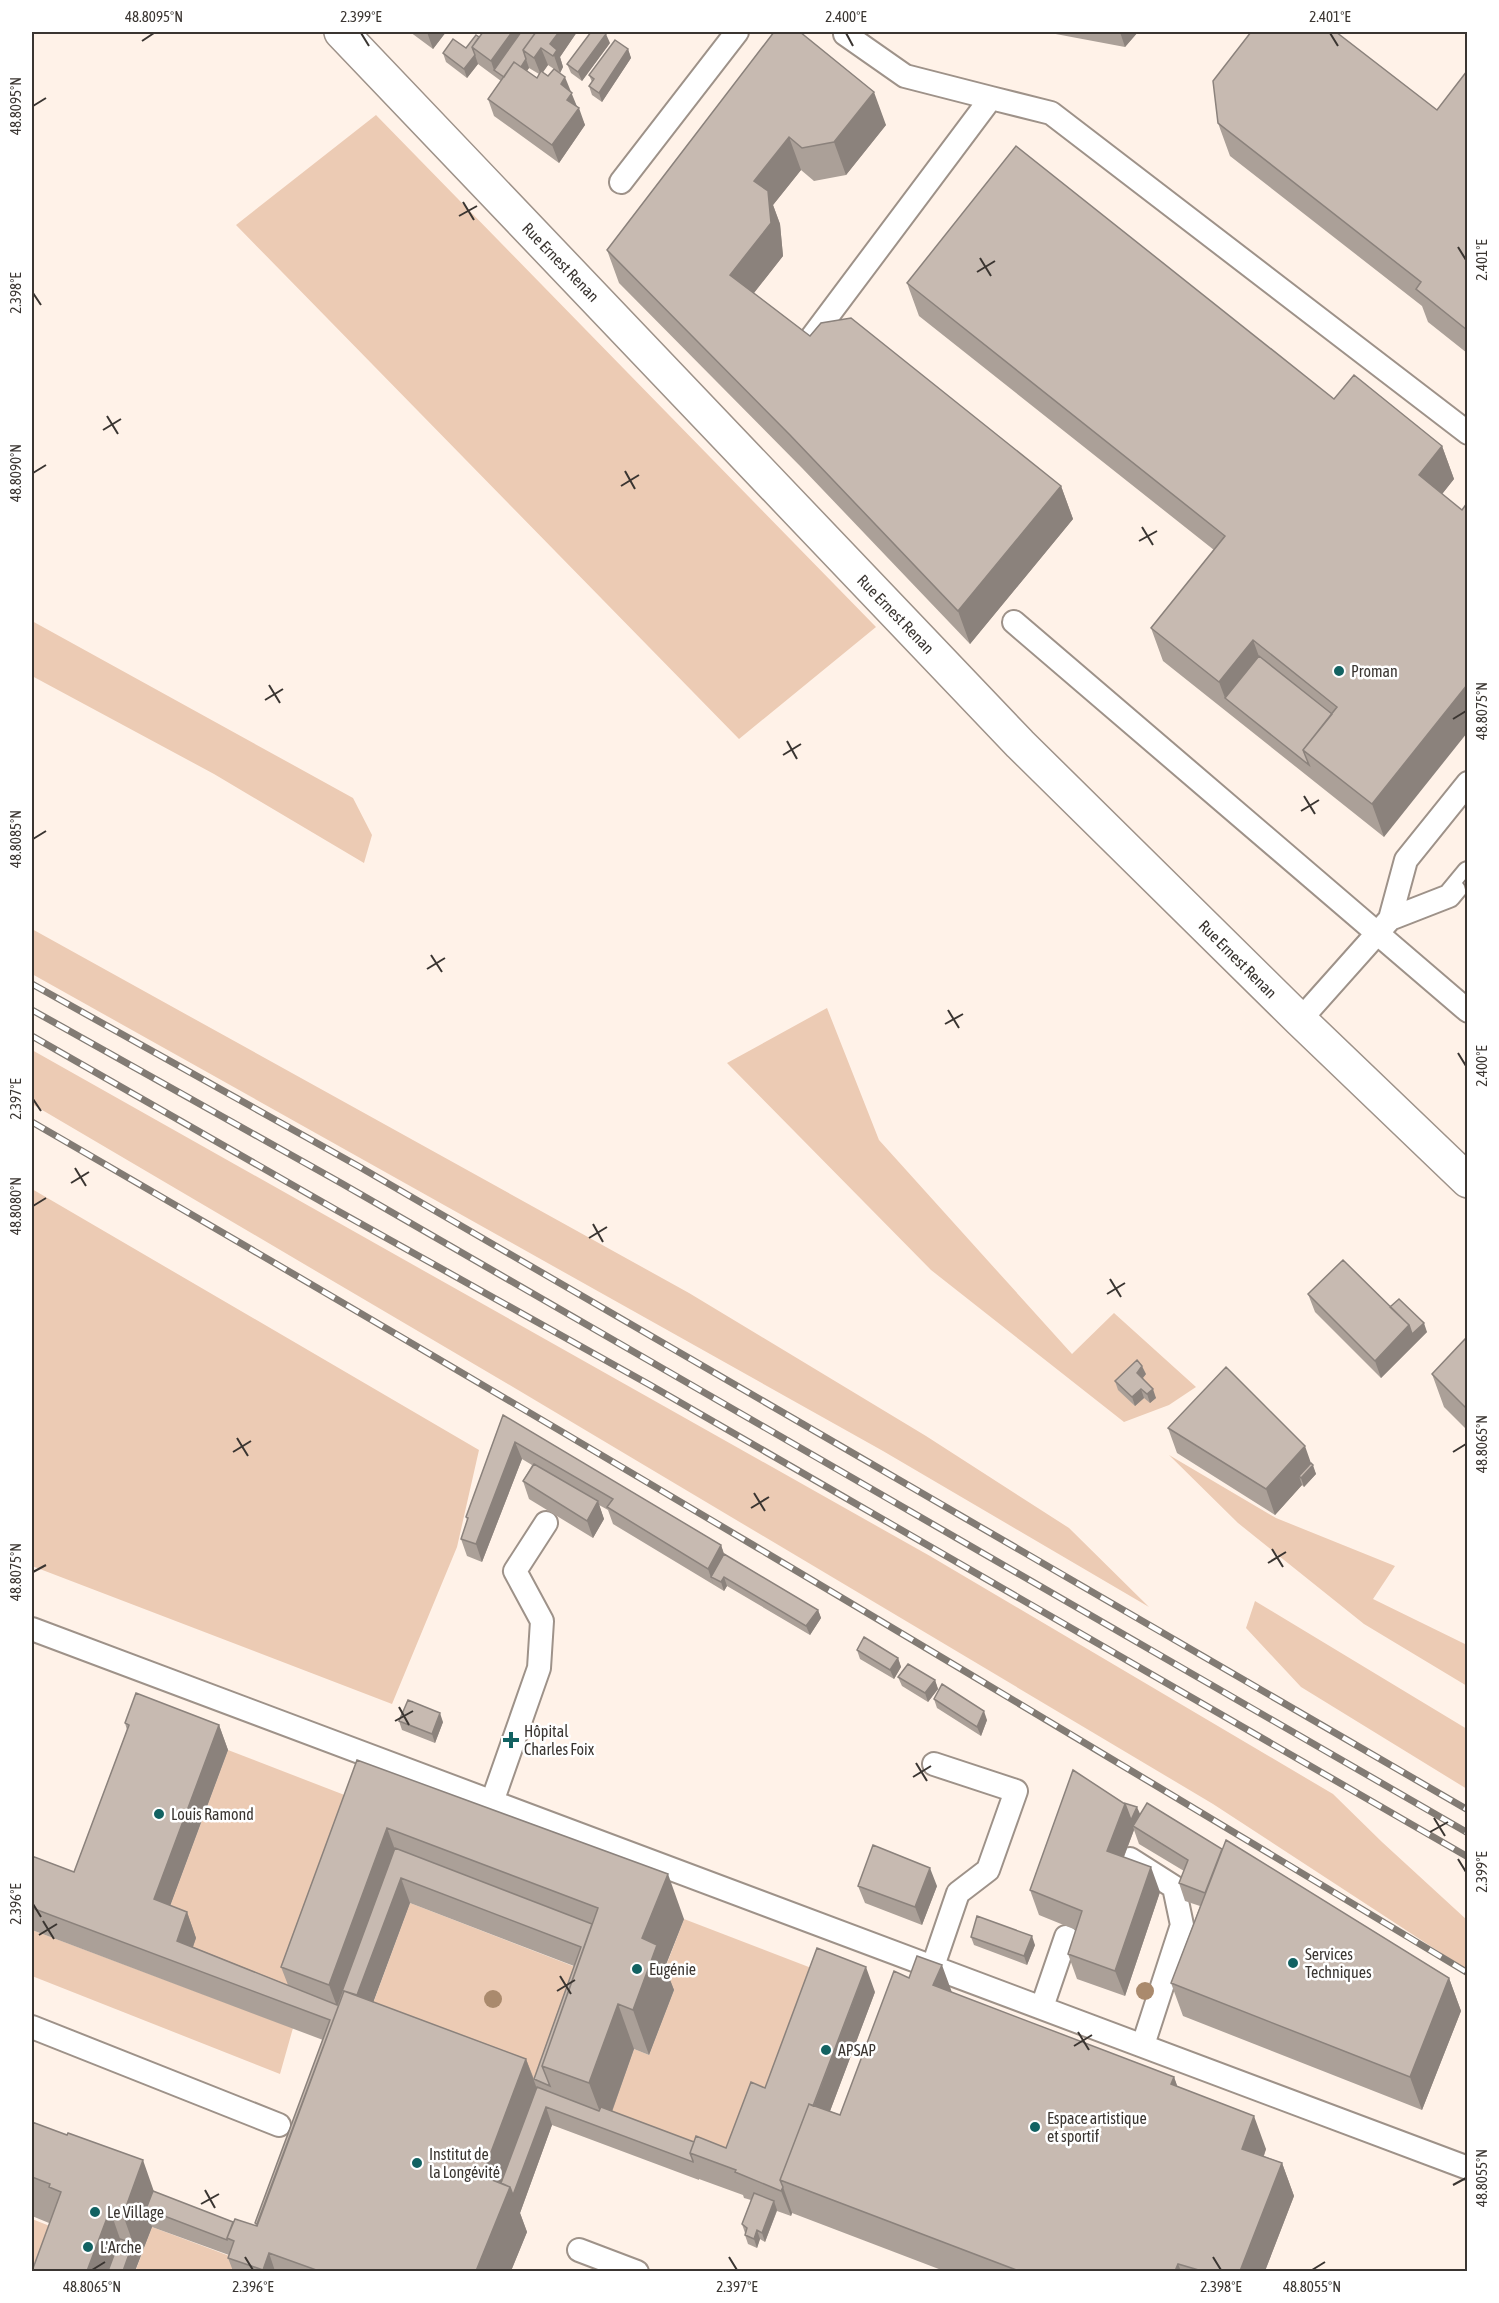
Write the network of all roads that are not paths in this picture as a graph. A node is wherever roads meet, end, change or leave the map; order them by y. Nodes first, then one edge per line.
1 (341, 32) edge
2 (737, 32) edge
3 (845, 34) dead end
4 (991, 98) junction
5 (621, 182) dead end
6 (812, 337) edge
7 (1467, 434) edge
8 (1014, 622) dead end
9 (1467, 783) edge
10 (1467, 873) edge
11 (1384, 926) junction
12 (1467, 1011) edge
13 (1300, 1020) junction
14 (1467, 1181) edge
15 (546, 1523) dead end
16 (32, 1629) edge
17 (934, 1764) dead end
18 (492, 1802) junction
19 (1130, 1859) edge
20 (1066, 1937) dead end
21 (933, 1966) junction
22 (1042, 2007) junction
23 (32, 2027) edge
24 (1143, 2045) junction
25 (279, 2125) dead end
26 (1467, 2168) edge
27 (579, 2250) dead end
28 (637, 2271) edge

1 - 13 street, Rue Ernest Renan
2 - 5 lane
3 - 4 lane
4 - 6 lane
4 - 7 lane
8 - 11 lane
9 - 11 lane
10 - 11 lane
11 - 12 lane
11 - 13 lane
13 - 14 street, Rue Ernest Renan
15 - 18 lane
16 - 18 lane
17 - 21 lane
18 - 21 lane
19 - 24 lane
20 - 22 lane
21 - 22 lane
22 - 24 lane
23 - 25 lane
24 - 26 lane
27 - 28 lane

